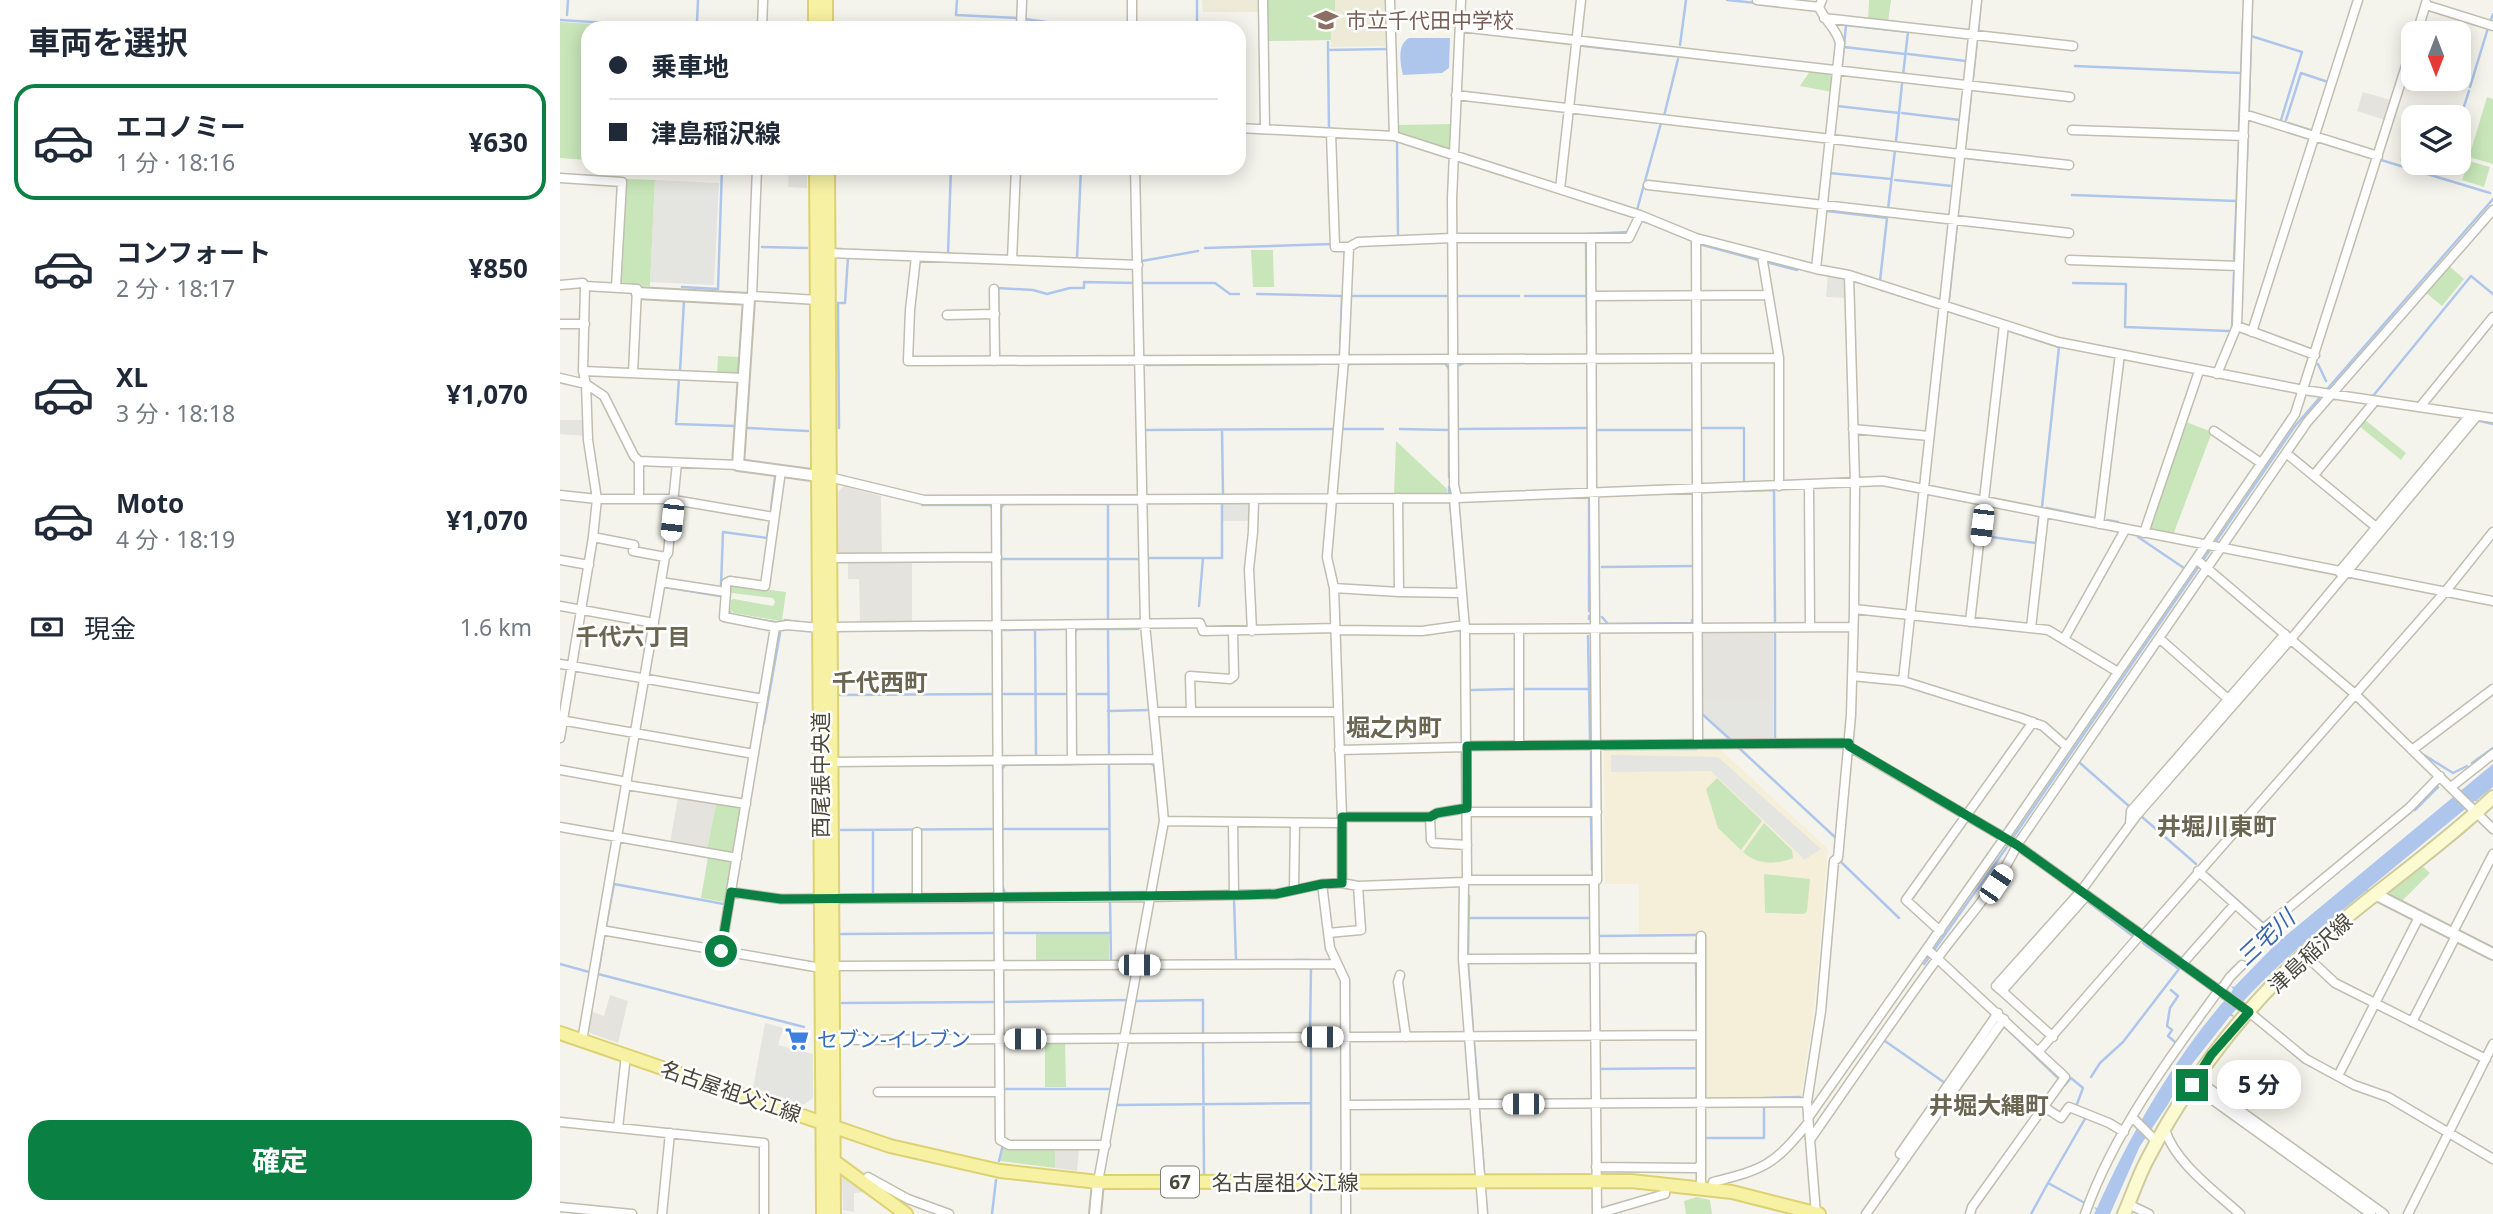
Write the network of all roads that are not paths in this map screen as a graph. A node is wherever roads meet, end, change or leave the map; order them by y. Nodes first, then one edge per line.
1 (763, 0) edge
2 (815, 0) edge
3 (826, 0) edge
4 (1022, 0) edge
5 (1132, 0) edge
6 (1263, 0) edge
7 (1390, 0) edge
8 (1461, 0) edge
9 (1581, 0) edge
10 (1757, 0) edge
11 (1977, 0) edge
12 (2248, 0) edge
13 (2358, 0) edge
14 (2426, 3) edge
15 (1820, 4) edge
16 (1824, 18) junction
17 (762, 21) edge
18 (815, 21) edge
19 (826, 21) edge
20 (1021, 21) edge
21 (1132, 21) edge
22 (2421, 21) edge
23 (2493, 26) edge
24 (1460, 27) junction
25 (1973, 35) junction
26 (1577, 40) junction
27 (2073, 46) dead end
28 (1837, 71) junction
29 (2401, 82) edge
30 (1967, 86) junction
31 (1457, 94) junction
32 (2070, 97) dead end
33 (1569, 108) junction
34 (2245, 114) junction
35 (1246, 129) edge
36 (1265, 130) junction
37 (2073, 130) dead end
38 (1331, 133) junction
39 (1394, 136) junction
40 (2244, 136) junction
41 (2315, 136) junction
42 (1829, 140) junction
43 (1960, 153) junction
44 (1456, 156) junction
45 (2378, 156) junction
46 (2069, 165) dead end
47 (757, 175) edge
48 (816, 175) edge
49 (828, 175) edge
50 (1016, 175) edge
51 (1136, 175) edge
52 (560, 178) edge
53 (1648, 185) dead end
54 (1560, 189) junction
55 (1823, 205) junction
56 (2493, 210) edge
57 (1640, 215) junction
58 (1952, 220) junction
59 (2489, 221) edge
60 (2069, 233) dead end
61 (1452, 238) junction
62 (1696, 238) junction
63 (1591, 239) junction
64 (1349, 247) junction
65 (828, 253) junction
66 (1762, 256) junction
67 (916, 257) junction
68 (1012, 260) junction
69 (2070, 260) dead end
70 (1138, 265) junction
71 (2239, 266) junction
72 (1816, 270) junction
73 (1849, 275) junction
74 (560, 285) edge
75 (585, 286) junction
76 (616, 287) junction
77 (995, 289) dead end
78 (637, 293) junction
79 (1696, 295) junction
80 (1768, 295) junction
81 (1591, 296) junction
82 (751, 298) junction
83 (817, 300) junction
84 (1943, 305) junction
85 (995, 314) junction
86 (947, 315) dead end
87 (2493, 317) edge
88 (560, 324) edge
89 (584, 324) junction
90 (2004, 325) junction
91 (2236, 326) junction
92 (2252, 332) junction
93 (2120, 354) junction
94 (2315, 355) junction
95 (1779, 358) junction
96 (1591, 359) junction
97 (1696, 359) junction
98 (1344, 360) junction
99 (1453, 360) junction
100 (995, 361) junction
101 (1139, 362) junction
102 (2199, 371) junction
103 (583, 372) junction
104 (633, 373) junction
105 (2217, 374) junction
106 (560, 378) edge
107 (744, 378) junction
108 (586, 384) junction
109 (2304, 390) junction
110 (2326, 394) junction
111 (2375, 401) junction
112 (2420, 407) junction
113 (2473, 415) junction
114 (2493, 418) edge
115 (1853, 429) junction
116 (2214, 431) dead end
117 (1929, 436) junction
118 (2286, 453) junction
119 (639, 461) junction
120 (677, 463) junction
121 (2262, 463) junction
122 (738, 466) junction
123 (781, 471) junction
124 (2314, 475) junction
125 (824, 476) junction
126 (1855, 483) junction
127 (1809, 485) junction
128 (1779, 486) junction
129 (1697, 489) junction
130 (1924, 489) junction
131 (1593, 492) junction
132 (2409, 492) junction
133 (560, 495) edge
134 (639, 497) junction
135 (1333, 498) junction
136 (1398, 498) junction
137 (1455, 498) junction
138 (597, 499) junction
139 (674, 499) junction
140 (1143, 499) junction
141 (1254, 499) junction
142 (996, 500) junction
143 (1984, 501) junction
144 (2044, 513) junction
145 (774, 517) junction
146 (2099, 524) junction
147 (2376, 527) junction
148 (2125, 530) junction
149 (2144, 533) junction
150 (2492, 534) edge
151 (593, 537) junction
152 (2212, 547) junction
153 (665, 557) junction
154 (997, 557) junction
155 (830, 558) junction
156 (560, 560) edge
157 (2202, 563) junction
158 (589, 565) junction
159 (2343, 572) junction
160 (661, 582) junction
161 (1334, 588) junction
162 (1399, 592) junction
163 (2445, 592) junction
164 (726, 593) junction
165 (1462, 593) junction
166 (2493, 601) edge
167 (560, 606) edge
168 (1854, 609) junction
169 (581, 610) junction
170 (1911, 615) junction
171 (1970, 622) junction
172 (654, 623) junction
173 (1071, 625) junction
174 (1145, 625) junction
175 (997, 626) junction
176 (775, 627) junction
177 (825, 627) junction
178 (1465, 627) junction
179 (1698, 627) junction
180 (1810, 627) junction
181 (1853, 627) junction
182 (1595, 628) junction
183 (2031, 628) junction
184 (1336, 629) junction
185 (1519, 629) junction
186 (1233, 631) junction
187 (1252, 631) junction
188 (2288, 636) junction
189 (2159, 638) junction
190 (2064, 639) junction
191 (560, 664) edge
192 (572, 666) junction
193 (2118, 672) junction
194 (1852, 676) junction
195 (645, 678) junction
196 (1903, 681) junction
197 (2493, 689) edge
198 (2355, 694) junction
199 (763, 699) junction
200 (2228, 699) junction
201 (1153, 712) junction
202 (1191, 712) junction
203 (1338, 712) junction
204 (561, 720) edge
205 (2032, 722) junction
206 (2210, 726) junction
207 (635, 733) junction
208 (560, 738) edge
209 (1698, 744) junction
210 (1518, 745) junction
211 (1596, 745) junction
212 (1849, 745) junction
213 (1467, 746) junction
214 (2067, 747) junction
215 (1339, 750) junction
216 (2412, 750) junction
217 (754, 754) junction
218 (2493, 754) edge
219 (1158, 759) junction
220 (1072, 760) junction
221 (998, 761) junction
222 (831, 762) junction
223 (560, 770) edge
224 (2440, 776) junction
225 (626, 784) junction
226 (2453, 789) junction
227 (2493, 797) edge
228 (746, 804) junction
229 (1467, 810) junction
230 (2475, 810) junction
231 (1597, 811) junction
232 (1967, 815) junction
233 (1430, 817) junction
234 (1342, 820) junction
235 (1164, 821) junction
236 (1233, 822) junction
237 (1295, 822) junction
238 (560, 827) edge
239 (2493, 829) edge
240 (917, 832) dead end
241 (617, 837) junction
242 (2011, 841) junction
243 (1467, 845) junction
244 (2493, 854) edge
245 (737, 858) junction
246 (2198, 871) junction
247 (1594, 880) junction
248 (1466, 881) junction
249 (1342, 883) junction
250 (1322, 884) junction
251 (1358, 886) junction
252 (1294, 890) junction
253 (731, 892) junction
254 (2084, 893) junction
255 (2375, 894) junction
256 (1234, 895) junction
257 (1150, 897) junction
258 (826, 898) junction
259 (917, 898) junction
260 (999, 898) junction
261 (2235, 904) junction
262 (2419, 917) junction
263 (601, 930) junction
264 (1940, 931) junction
265 (1328, 933) junction
266 (2142, 935) junction
267 (2454, 935) junction
268 (1701, 936) dead end
269 (721, 951) junction
270 (1932, 953) junction
271 (2304, 954) junction
272 (2493, 954) edge
273 (1595, 958) junction
274 (1701, 958) junction
275 (1463, 959) junction
276 (1337, 964) junction
277 (2182, 964) junction
278 (999, 965) junction
279 (1139, 965) junction
280 (2242, 965) dead end
281 (827, 967) junction
282 (1400, 975) dead end
283 (2220, 991) junction
284 (2375, 1003) junction
285 (2249, 1012) junction
286 (2001, 1016) junction
287 (2412, 1021) junction
288 (560, 1033) edge
289 (1701, 1035) junction
290 (1595, 1036) junction
291 (1345, 1037) junction
292 (1406, 1037) junction
293 (1469, 1037) junction
294 (2053, 1037) junction
295 (999, 1039) junction
296 (1126, 1039) junction
297 (833, 1040) junction
298 (582, 1041) junction
299 (2493, 1044) edge
300 (2039, 1052) junction
301 (626, 1055) junction
302 (2486, 1059) junction
303 (2338, 1076) junction
304 (2194, 1082) junction
305 (878, 1092) dead end
306 (1000, 1092) junction
307 (1807, 1102) junction
308 (1701, 1103) junction
309 (1596, 1104) junction
310 (1346, 1105) junction
311 (1474, 1105) junction
312 (2044, 1107) junction
313 (1808, 1120) junction
314 (2134, 1120) junction
315 (560, 1122) edge
316 (828, 1124) junction
317 (618, 1128) junction
318 (2124, 1132) junction
319 (2449, 1132) junction
320 (670, 1133) junction
321 (2160, 1137) junction
322 (1810, 1140) junction
323 (1106, 1144) junction
324 (2493, 1159) edge
325 (834, 1161) junction
326 (1701, 1165) junction
327 (1596, 1174) junction
328 (1346, 1181) junction
329 (1480, 1181) junction
330 (1098, 1182) junction
331 (864, 1183) junction
332 (1666, 1185) junction
333 (1707, 1189) junction
334 (560, 1207) edge
335 (2126, 1209) edge
336 (632, 1214) edge
337 (662, 1214) edge
338 (764, 1214) edge
339 (823, 1214) edge
340 (834, 1214) edge
341 (906, 1214) edge
342 (949, 1214) edge
343 (1095, 1214) edge
344 (1346, 1214) edge
345 (1483, 1214) edge
346 (1597, 1214) edge
347 (1817, 1214) edge
348 (1866, 1214) edge
349 (1970, 1214) edge
350 (2085, 1214) edge
351 (2149, 1214) edge
352 (2240, 1214) edge
353 (2371, 1214) edge
354 (2384, 1214) edge
355 (2408, 1214) edge

1 - 17 street
2 - 18 main road
3 - 19 main road
4 - 20 street
5 - 21 street
6 - 36 street
7 - 39 street
8 - 24 street
9 - 26 street
10 - 15 street
11 - 25 street
12 - 34 street
13 - 41 street
14 - 22 street
14 - 23 street
15 - 16 street
16 - 25 street
16 - 28 street
24 - 26 street
24 - 31 street
25 - 27 street
25 - 30 street
26 - 28 street
26 - 33 street
28 - 30 street
28 - 42 street
29 - 45 street
30 - 32 street
30 - 43 street
31 - 33 street
31 - 44 street
33 - 42 street
33 - 54 street
34 - 40 street
34 - 41 street
35 - 36 street
36 - 38 street
37 - 40 street
38 - 39 street
38 - 64 street
39 - 44 street
40 - 71 street
41 - 45 street
41 - 92 street
42 - 43 street
42 - 55 street
43 - 46 street
43 - 58 street
44 - 54 street
44 - 61 street
45 - 94 street
47 - 82 street
48 - 83 main road, 西尾張中央道
49 - 65 main road, 西尾張中央道
50 - 68 street
51 - 70 street
52 - 76 street
53 - 55 street
54 - 57 street
55 - 58 street
55 - 72 street
56 - 59 street
57 - 62 street
57 - 63 street
58 - 60 street
58 - 84 street
59 - 110 street
61 - 63 street
61 - 64 street
61 - 99 street
62 - 66 street
62 - 79 street
63 - 81 street
64 - 98 street
65 - 67 street
65 - 125 main road, 西尾張中央道
66 - 72 street
66 - 80 street
67 - 68 street
67 - 100 street
68 - 70 street
69 - 71 street
70 - 101 street
71 - 91 street
72 - 73 street
73 - 84 street
73 - 115 street
74 - 75 street
75 - 76 street
75 - 89 street
76 - 78 street
77 - 85 street
78 - 82 street
78 - 104 street
79 - 80 street
79 - 81 street
79 - 97 street
80 - 95 street
81 - 96 street
82 - 83 street
82 - 107 street
83 - 125 main road, 西尾張中央道
84 - 90 street
84 - 117 street
85 - 86 street
85 - 100 street
87 - 112 street
88 - 89 street
89 - 103 street
90 - 93 street
90 - 143 street
91 - 92 street
91 - 105 street
92 - 94 street
93 - 102 street
93 - 146 street
94 - 109 street
95 - 97 street
95 - 128 street
96 - 97 street
96 - 99 street
96 - 131 street
97 - 129 street
98 - 99 street
98 - 101 street
98 - 135 street
99 - 137 street
100 - 101 street
101 - 140 street
102 - 105 street
102 - 149 street
103 - 104 street
103 - 108 street
104 - 107 street
105 - 109 street
106 - 108 street
107 - 122 street
108 - 119 street
108 - 138 street
109 - 110 street
109 - 121 street
110 - 111 street
110 - 118 street
111 - 112 street
111 - 124 street
112 - 113 street
113 - 114 street
113 - 132 street
115 - 117 street
115 - 126 street
116 - 121 street
117 - 130 street
118 - 124 street
118 - 152 street
119 - 120 street
119 - 134 street
120 - 122 street
120 - 139 street
121 - 152 street
122 - 123 street
123 - 125 street
123 - 145 street
124 - 147 street
125 - 142 street
125 - 155 main road, 西尾張中央道
125 - 177 main road, 西尾張中央道
126 - 127 street
126 - 130 street
126 - 168 street
127 - 128 street
127 - 180 street
128 - 129 street
129 - 131 street
129 - 179 street
130 - 143 street
130 - 170 street
131 - 137 street
131 - 182 street
132 - 147 street
132 - 159 street
133 - 138 street
134 - 138 street
134 - 139 street
135 - 136 street
135 - 141 street
135 - 161 street
136 - 137 street
136 - 162 street
137 - 165 street
138 - 151 street
139 - 145 street
139 - 153 street
140 - 141 street
140 - 142 street
140 - 174 street
141 - 187 street
142 - 154 street
143 - 144 street
143 - 171 street
144 - 146 street
144 - 183 street
145 - 164 street
146 - 148 street
147 - 159 street
148 - 149 street
148 - 190 street
149 - 152 street
150 - 163 street
151 - 153 street
151 - 158 street
152 - 157 street
152 - 157 street
152 - 159 street
153 - 160 street
154 - 155 street
154 - 175 street
155 - 177 main road, 西尾張中央道
156 - 158 street
157 - 188 street
157 - 189 street
157 - 193 street
158 - 169 street
159 - 163 street
159 - 188 street
160 - 164 street
160 - 172 street
161 - 162 street
161 - 184 street
162 - 165 street
163 - 166 street
163 - 198 street
164 - 176 street
165 - 178 street
167 - 169 street
168 - 170 street
168 - 181 street
169 - 172 street
169 - 192 street
170 - 171 street
170 - 196 street
171 - 183 street
172 - 195 street
173 - 174 street
173 - 175 street
173 - 220 street
174 - 186 street
174 - 201 street
175 - 177 street
175 - 221 street
176 - 177 street
176 - 199 street
177 - 222 main road, 西尾張中央道
177 - 258 main road, 西尾張中央道
178 - 184 street
178 - 185 street
178 - 213 street
179 - 180 street
179 - 182 street
179 - 209 street
180 - 181 street
181 - 194 street
182 - 185 street
182 - 211 street
183 - 190 street
184 - 187 street
184 - 203 street
185 - 210 street
186 - 187 street
186 - 202 street
188 - 198 street
188 - 200 street
188 - 206 street
189 - 200 street
189 - 242 street
190 - 193 street
191 - 192 street
192 - 195 street
192 - 204 street
193 - 214 street
194 - 196 street
194 - 212 street
195 - 199 street
195 - 207 street
196 - 205 street
197 - 216 street
198 - 216 street
198 - 246 street
199 - 217 street
200 - 206 street
201 - 202 street
201 - 219 street
202 - 203 street
203 - 215 street
204 - 207 street
204 - 208 street
205 - 214 street
205 - 232 street
206 - 254 street
207 - 217 street
207 - 225 street
209 - 211 street
209 - 212 street
210 - 211 street
210 - 213 street
211 - 231 street
212 - 232 street
212 - 307 street
213 - 215 street
213 - 229 street
214 - 242 street
215 - 234 street
216 - 224 street
217 - 228 street
218 - 226 street
219 - 220 street
219 - 235 street
220 - 221 street
221 - 222 street
221 - 260 street
222 - 258 main road, 西尾張中央道
223 - 225 street
224 - 226 street
224 - 261 street
225 - 228 street
225 - 241 street
226 - 230 street
227 - 230 main road, 津島稲沢線
228 - 245 street
229 - 231 street
229 - 233 street
229 - 243 street
230 - 239 street
230 - 255 main road, 津島稲沢線
231 - 247 street
232 - 242 street
232 - 264 street
233 - 234 street
233 - 243 street
234 - 237 street
234 - 249 street
235 - 236 street
235 - 257 street
236 - 237 street
236 - 256 street
237 - 252 street
238 - 241 street
240 - 259 street
241 - 245 street
241 - 263 street
242 - 254 street
242 - 264 street
242 - 270 street
243 - 248 street
244 - 267 street
245 - 253 street
246 - 261 street
246 - 266 street
247 - 248 street
247 - 273 street
248 - 251 street
248 - 275 street
249 - 250 street
249 - 251 street
250 - 252 street
250 - 265 street
251 - 265 street
252 - 256 street
253 - 258 street
253 - 269 street
254 - 266 street
254 - 294 street
255 - 262 street
255 - 271 main road, 津島稲沢線
256 - 257 street
257 - 260 street
257 - 279 street
258 - 259 street
258 - 281 main road, 西尾張中央道
259 - 260 street
260 - 278 street
261 - 277 street
262 - 267 street
262 - 284 street
263 - 269 street
263 - 298 street
264 - 270 street
265 - 276 street
266 - 277 street
266 - 294 street
267 - 272 street
267 - 287 street
268 - 274 street
269 - 281 street
270 - 286 street
270 - 313 street
270 - 322 street
271 - 284 street
271 - 285 main road, 津島稲沢線
273 - 274 street
273 - 275 street
273 - 290 street
274 - 289 street
275 - 293 street
276 - 279 street
276 - 291 street
277 - 283 street
278 - 279 street
278 - 281 street
278 - 295 street
279 - 296 street
280 - 283 street
281 - 297 main road, 西尾張中央道
281 - 316 main road, 西尾張中央道
282 - 292 street
283 - 285 street
283 - 314 street
284 - 287 street
284 - 303 street
285 - 303 street
285 - 304 main road, 津島稲沢線
286 - 300 street
286 - 348 street
287 - 302 street
288 - 298 main road, 名古屋祖父江線 / 67
289 - 290 street
289 - 308 street
290 - 293 street
290 - 309 street
291 - 292 street
291 - 296 street
291 - 310 street
292 - 293 street
293 - 311 street
294 - 300 street
295 - 296 street
295 - 297 street
295 - 306 street
296 - 323 street
297 - 316 main road, 西尾張中央道
298 - 301 main road, 名古屋祖父江線 / 67
299 - 302 street
300 - 312 street
301 - 316 main road, 名古屋祖父江線 / 67
301 - 317 street
302 - 319 street
303 - 319 street
304 - 321 main road, 津島稲沢線
304 - 353 street
304 - 354 street
305 - 306 street
306 - 323 street
307 - 308 street
307 - 313 street
308 - 309 street
308 - 326 street
309 - 311 street
309 - 327 street
310 - 311 street
310 - 328 street
311 - 329 street
312 - 318 street
312 - 349 street
313 - 322 street
313 - 333 street
314 - 318 street
314 - 321 street
315 - 317 street
316 - 325 main road, 西尾張中央道
316 - 330 main road, 名古屋祖父江線 / 67
316 - 339 main road, 西尾張中央道
317 - 320 street
318 - 350 street
319 - 324 street
319 - 355 street
320 - 337 street
320 - 338 street
321 - 335 main road, 津島稲沢線
321 - 352 street
322 - 347 street
323 - 330 street
325 - 331 main road
325 - 340 main road, 西尾張中央道
326 - 327 street
326 - 333 street
327 - 329 main road, 名古屋祖父江線 / 67
327 - 332 main road, 名古屋祖父江線 / 67
327 - 346 street
328 - 329 main road, 名古屋祖父江線 / 67
328 - 330 main road, 名古屋祖父江線 / 67
328 - 344 street
329 - 345 street
330 - 343 street
331 - 341 main road
331 - 342 street
332 - 333 main road, 名古屋祖父江線 / 67
332 - 346 street
333 - 347 main road, 名古屋祖父江線 / 67
334 - 336 street
335 - 351 street

